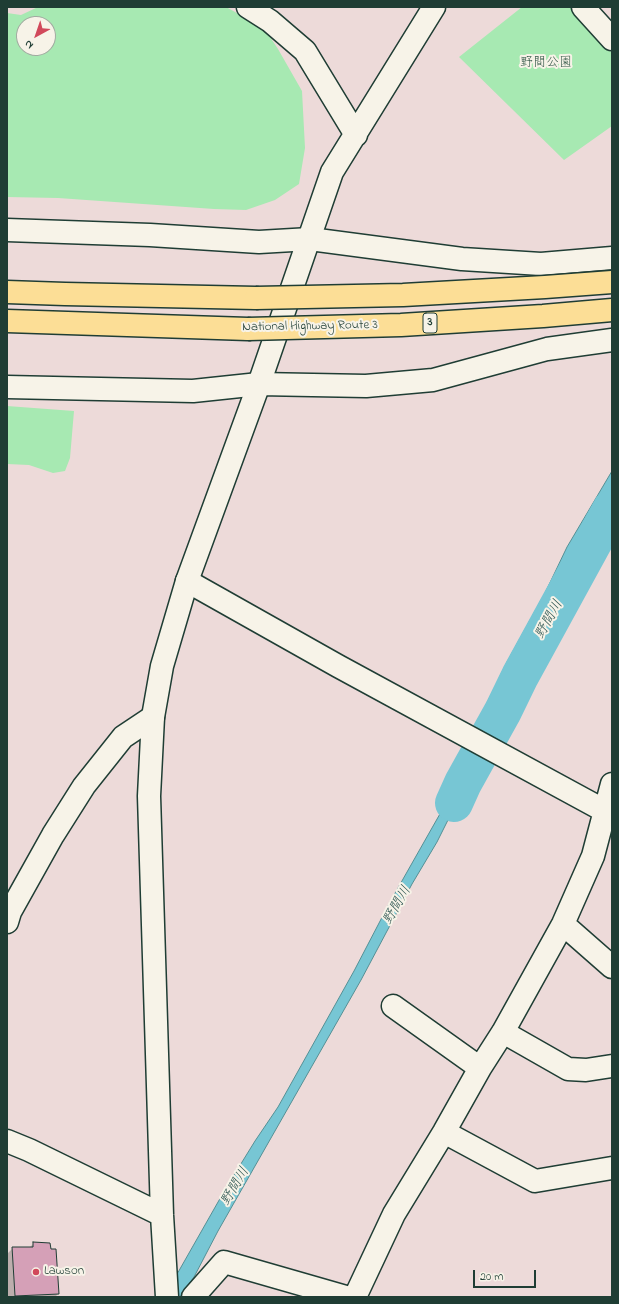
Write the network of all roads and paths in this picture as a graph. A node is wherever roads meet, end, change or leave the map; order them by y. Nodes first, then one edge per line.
1 (248, 7) edge
2 (434, 7) edge
3 (583, 7) edge
4 (612, 39) edge
5 (356, 135) junction
6 (7, 230) edge
7 (310, 239) junction
8 (612, 258) edge
9 (612, 282) edge
10 (7, 292) edge
11 (612, 310) edge
12 (7, 321) edge
13 (612, 340) edge
14 (259, 384) junction
15 (7, 387) edge
16 (187, 581) junction
17 (153, 717) junction
18 (612, 784) edge
19 (605, 811) junction
20 (8, 916) edge
21 (563, 924) junction
22 (612, 967) edge
23 (393, 1006) dead end
24 (503, 1032) junction
25 (612, 1066) edge
26 (480, 1068) junction
27 (444, 1132) junction
28 (7, 1141) edge
29 (612, 1168) edge
30 (162, 1215) junction
31 (167, 1297) edge
32 (193, 1297) edge
33 (346, 1297) edge
34 (355, 1297) edge

1 - 5 street
2 - 5 street
3 - 4 street
5 - 7 street
6 - 7 street
7 - 8 street
7 - 14 street
9 - 10 highway, 3, bridge
11 - 12 highway, National Highway Route 3 / 3, bridge
13 - 14 street
14 - 15 street
14 - 16 street
16 - 17 street
16 - 19 street
17 - 20 street
17 - 30 street
18 - 19 street
19 - 21 street
21 - 22 street
21 - 24 street
23 - 26 street
24 - 25 street
24 - 26 street
26 - 27 street
27 - 29 street
27 - 34 street
28 - 30 street
30 - 31 street
32 - 33 street

